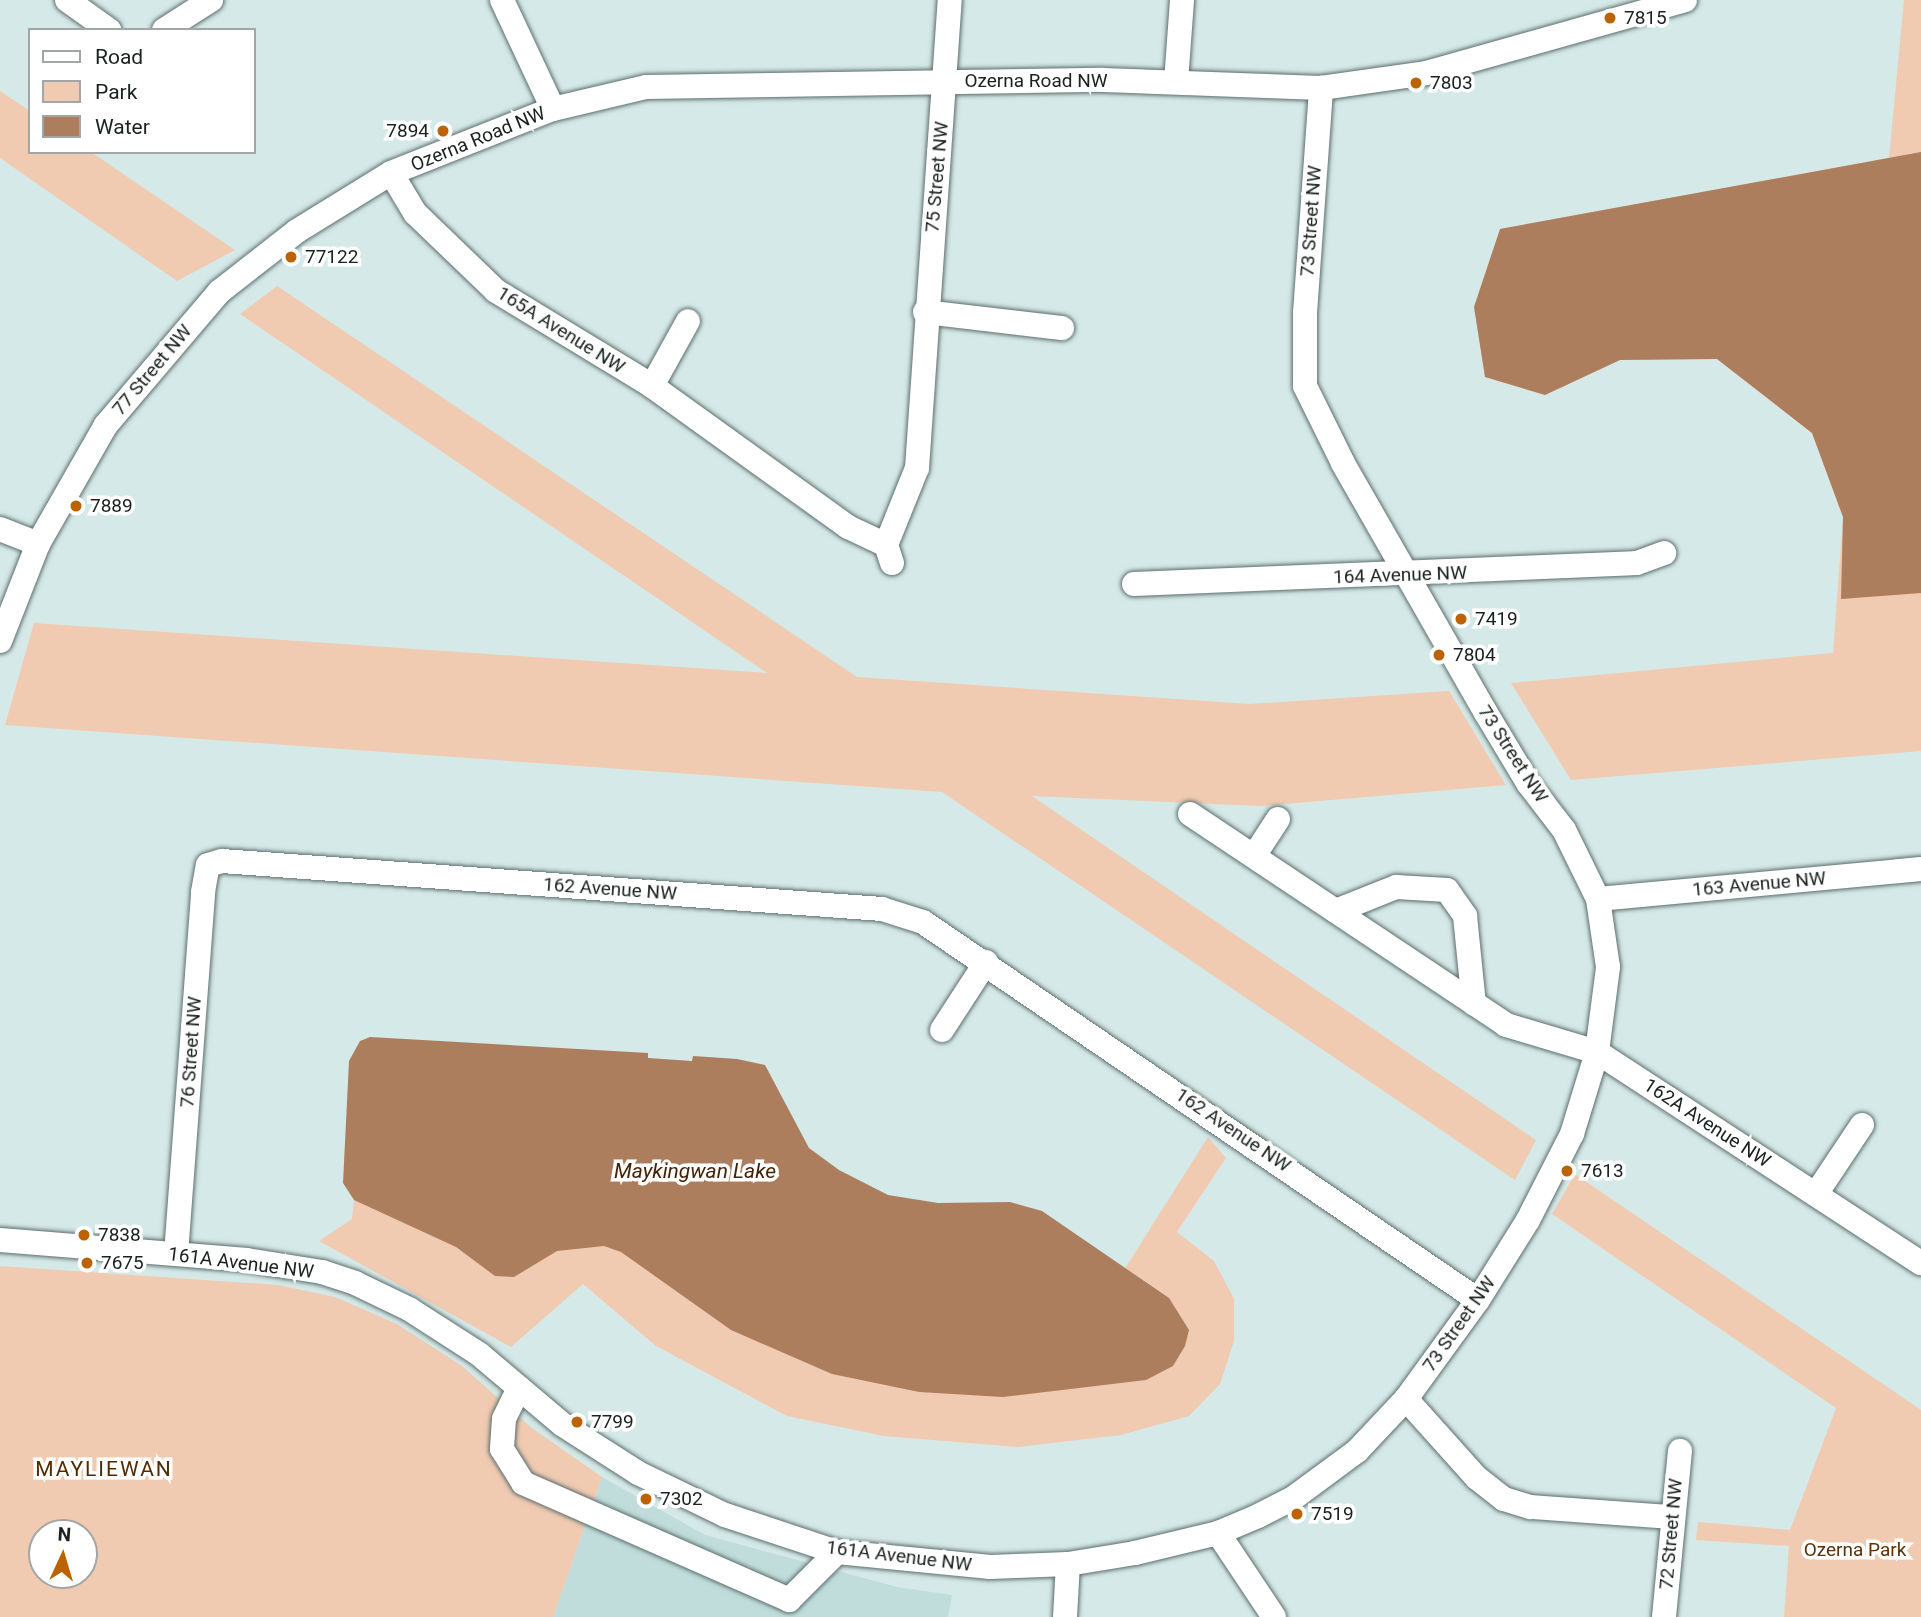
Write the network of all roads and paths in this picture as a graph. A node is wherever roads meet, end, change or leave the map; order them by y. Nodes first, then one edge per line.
1 (67, 0) edge
2 (211, 0) edge
3 (502, 0) edge
4 (950, 0) edge
5 (1182, 0) edge
6 (1674, 1) edge
7 (106, 28) edge
8 (167, 28) edge
9 (945, 81) junction
10 (1176, 82) junction
11 (1321, 88) junction
12 (553, 109) junction
13 (391, 173) junction
14 (925, 312) junction
15 (688, 321) dead end
16 (1062, 328) dead end
17 (652, 386) junction
18 (0, 529) edge
19 (38, 544) junction
20 (1664, 553) dead end
21 (889, 554) joint
22 (1408, 575) junction
23 (1134, 583) dead end
24 (0, 641) edge
25 (1190, 814) dead end
26 (1278, 819) dead end
27 (1254, 856) junction
28 (222, 861) joint
29 (1921, 869) edge
30 (1598, 899) junction
31 (1336, 911) junction
32 (986, 962) junction
33 (1474, 1004) junction
34 (942, 1030) dead end
35 (1597, 1052) junction
36 (1862, 1125) dead end
37 (1816, 1194) junction
38 (0, 1240) edge
39 (176, 1254) junction
40 (1921, 1263) edge
41 (1478, 1300) junction
42 (519, 1388) junction
43 (1406, 1399) junction
44 (1680, 1451) dead end
45 (1671, 1517) junction
46 (1218, 1533) junction
47 (837, 1552) junction
48 (1068, 1564) junction
49 (1065, 1617) edge
50 (1274, 1617) edge
51 (1664, 1617) edge

1 - 7 street
2 - 8 street
3 - 12 street
4 - 9 street, 75 Street NW
5 - 10 street
6 - 11 street, Ozerna Road NW
9 - 10 street, Ozerna Road NW
9 - 12 street, Ozerna Road NW
9 - 14 street, 75 Street NW
10 - 11 street, Ozerna Road NW
11 - 22 street, 73 Street NW
12 - 13 street, Ozerna Road NW
13 - 17 street, 165A Avenue NW
13 - 19 street, 77 Street NW
14 - 16 street
14 - 21 street, 75 Street NW
15 - 17 street
17 - 21 street, 165A Avenue NW
18 - 19 street
19 - 24 street, 77 Street NW
20 - 22 street, 164 Avenue NW
22 - 23 street, 164 Avenue NW
22 - 30 street, 73 Street NW
25 - 27 street, 162A Avenue NW
26 - 27 street
27 - 31 street, 162A Avenue NW
28 - 32 street, 162 Avenue NW
28 - 39 street, 76 Street NW
29 - 30 street, 163 Avenue NW
30 - 35 street, 73 Street NW
31 - 33 street, 162A Avenue NW
31 - 33 street
32 - 34 street
32 - 41 street, 162 Avenue NW
33 - 35 street, 162A Avenue NW
35 - 37 street, 162A Avenue NW
35 - 41 street, 73 Street NW
36 - 37 street
37 - 40 street, 162A Avenue NW
38 - 39 street, 161A Avenue NW
39 - 42 street, 161A Avenue NW
41 - 43 street, 73 Street NW
42 - 47 street, 161A Avenue NW
42 - 47 street
43 - 45 street
43 - 46 street, 161A Avenue NW
44 - 45 street, 72 Street NW
45 - 51 street, 72 Street NW
46 - 48 street, 161A Avenue NW
46 - 50 street
47 - 48 street, 161A Avenue NW
48 - 49 street

